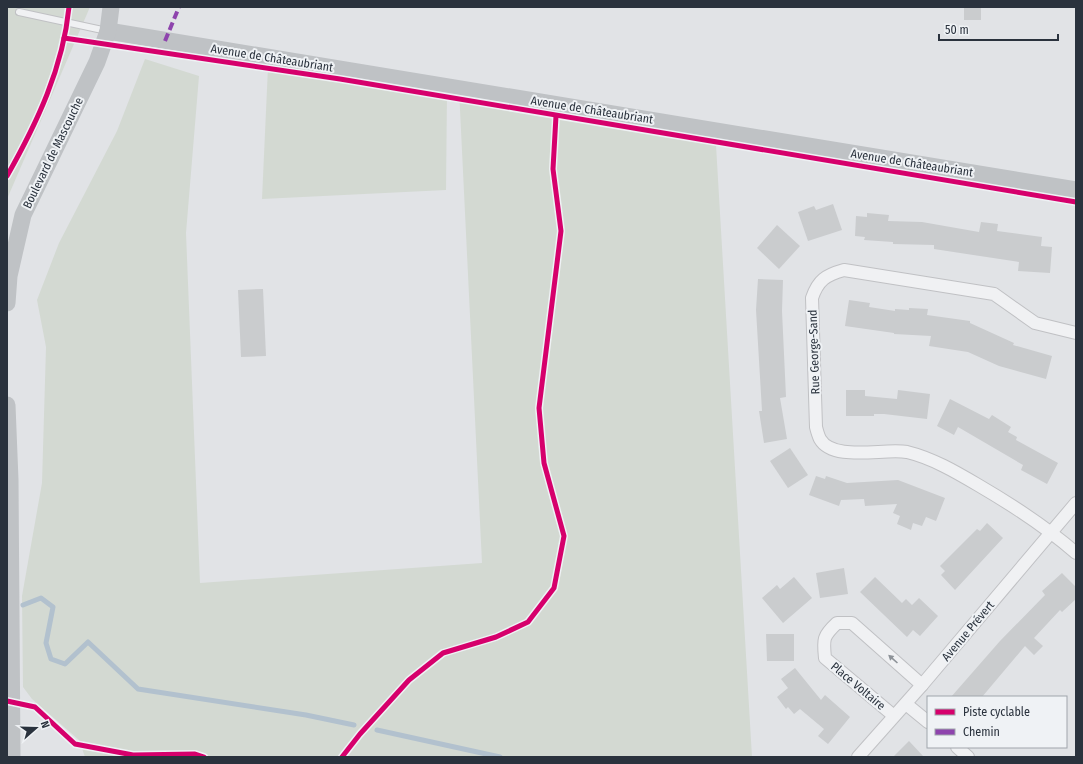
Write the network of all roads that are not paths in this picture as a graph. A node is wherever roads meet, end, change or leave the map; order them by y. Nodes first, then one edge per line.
1 (111, 7) edge
2 (19, 12) dead end
3 (108, 31) junction
4 (1076, 190) edge
5 (7, 303) edge
6 (1076, 333) edge
7 (7, 406) edge
8 (1076, 502) edge
9 (1052, 532) junction
10 (1076, 553) edge
11 (922, 685) junction
12 (906, 704) junction
13 (894, 716) junction
14 (927, 721) edge
15 (9, 726) edge
16 (958, 748) edge
17 (12, 757) edge
18 (858, 757) edge
19 (968, 757) edge

1 - 3 street, Boulevard de Mascouche
2 - 3 lane
3 - 4 street, Avenue de Châteaubriant
3 - 5 street, Boulevard de Mascouche
6 - 9 street, Rue George-Sand
7 - 15 street
8 - 9 street, Avenue Prévert
9 - 10 street, Rue George-Sand
9 - 11 street, Avenue Prévert
11 - 12 street, Avenue Prévert
11 -> 13 street, Place Voltaire
12 - 13 street, Avenue Prévert
12 - 14 street
13 - 18 street, Avenue Prévert
15 - 17 street
16 - 19 street

